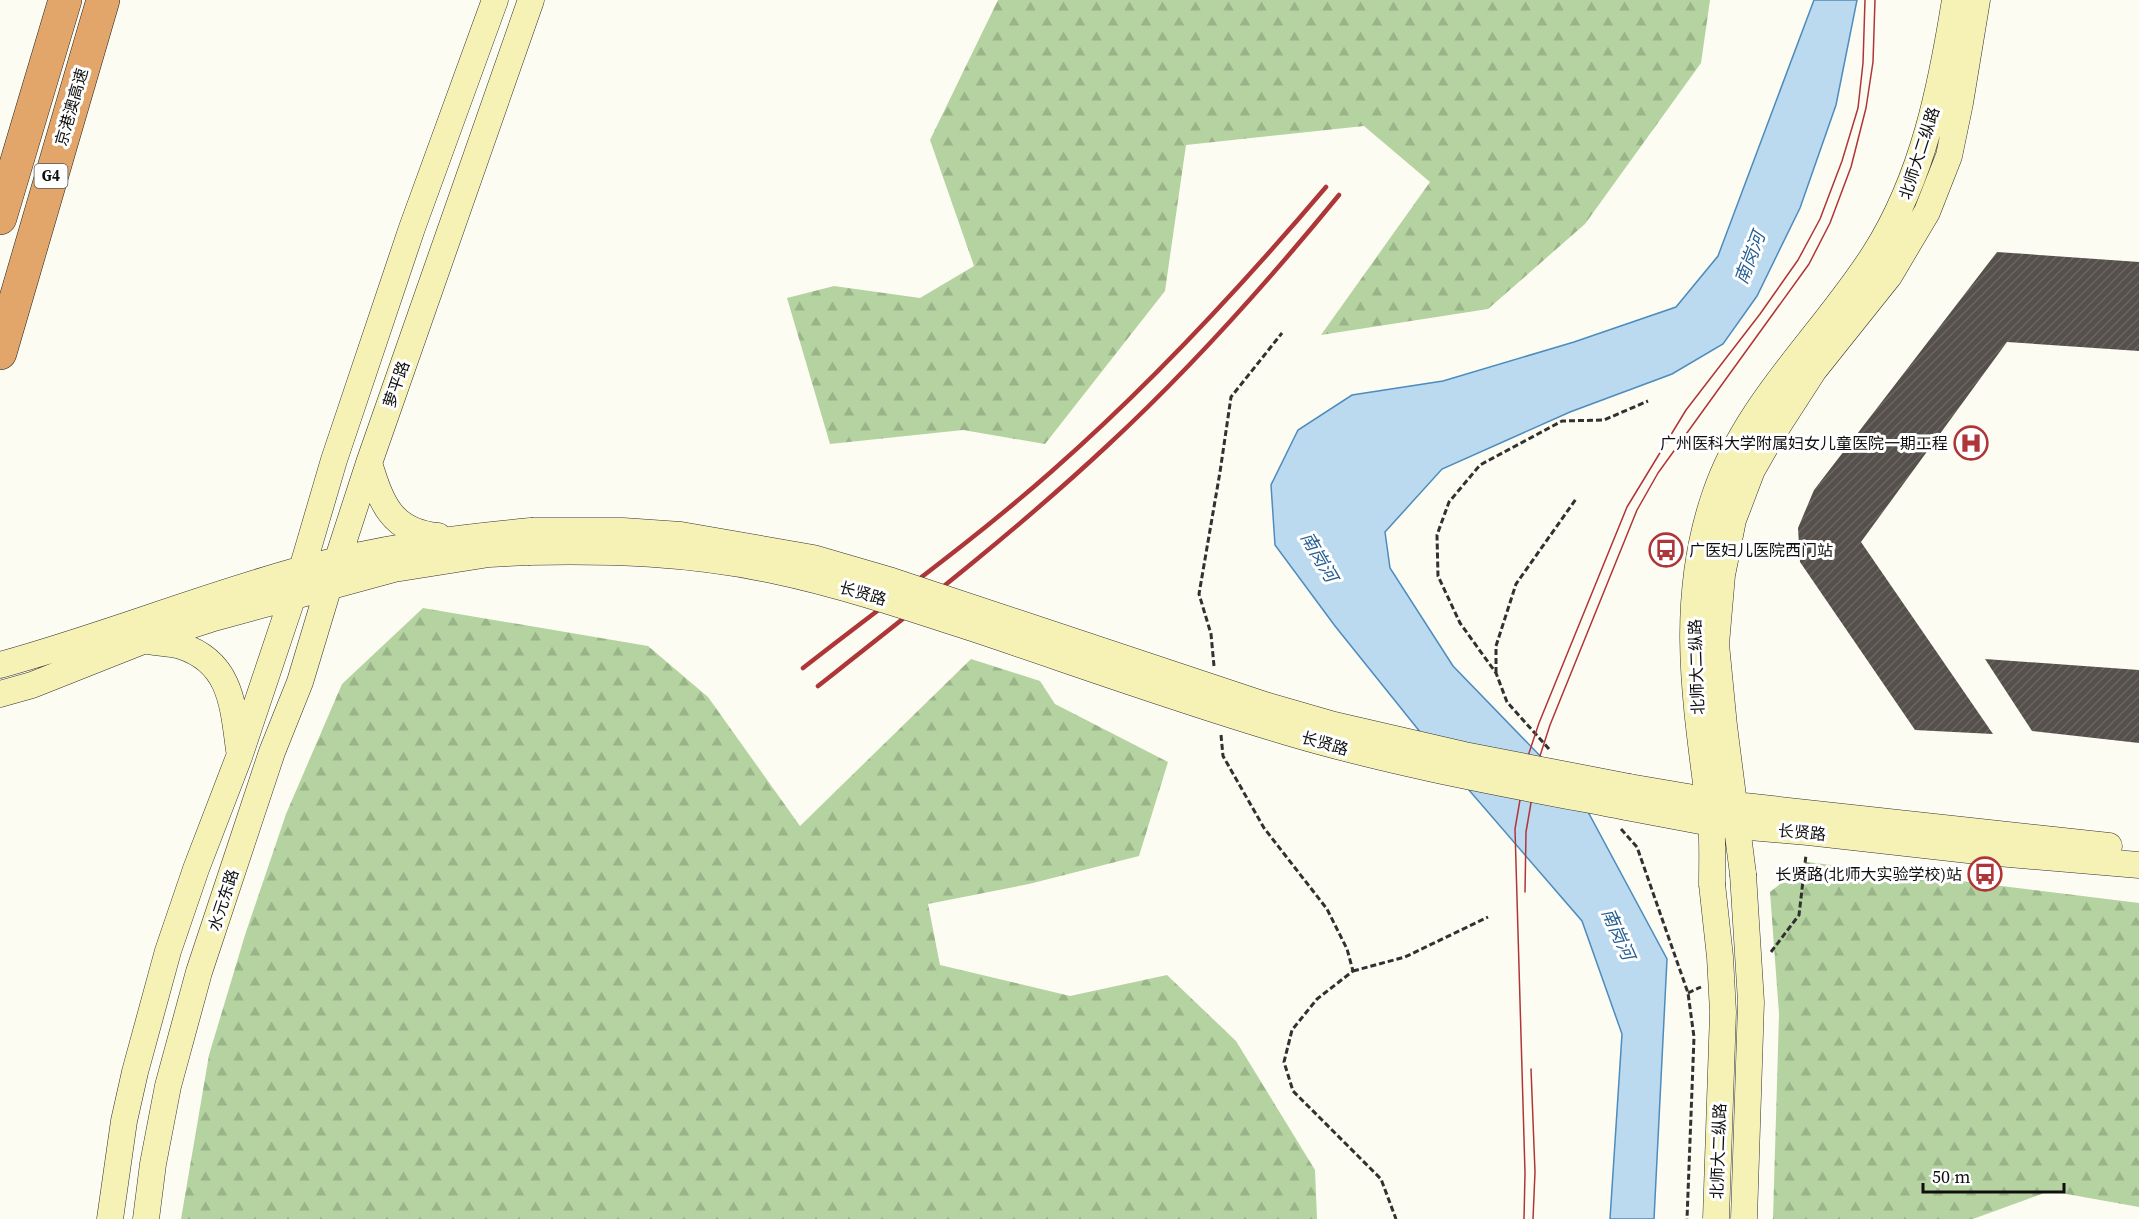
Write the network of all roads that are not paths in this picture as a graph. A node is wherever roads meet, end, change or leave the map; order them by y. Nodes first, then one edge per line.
1 (65, 0) edge
2 (103, 0) edge
3 (495, 0) edge
4 (531, 0) edge
5 (1955, 0) edge
6 (1977, 0) edge
7 (0, 218) edge
8 (0, 352) edge
9 (369, 463) junction
10 (460, 538) junction
11 (530, 542) junction
12 (337, 560) junction
13 (302, 569) junction
14 (328, 589) junction
15 (292, 597) junction
16 (202, 600) junction
17 (143, 641) junction
18 (0, 647) edge
19 (0, 665) edge
20 (0, 694) edge
21 (0, 712) edge
22 (239, 757) junction
23 (1709, 812) junction
24 (1737, 816) junction
25 (2139, 848) edge
26 (2139, 865) edge
27 (110, 1219) edge
28 (146, 1219) edge
29 (1716, 1219) edge
30 (1744, 1219) edge

1 - 7 highway, G4
2 - 8 highway, 京港澳高速 / G4
3 - 13 street
4 - 9 street, 萝平路
5 - 23 street, 北师大二纵路
6 - 24 street, 北师大二纵路
9 - 10 street
9 - 12 street, 萝平路
10 - 11 street
10 - 12 street
11 - 14 street
11 - 23 street, 长贤路, bridge
12 - 13 street
12 - 14 street, 萝平路
13 - 15 street
13 - 16 street
14 - 15 street
14 - 28 street, 水元东路
15 - 17 street
15 - 22 street
16 - 18 street
16 - 19 street
17 - 20 street
17 - 21 street
17 - 22 street
22 - 27 street
23 - 24 street, 长贤路
23 - 29 street, 北师大二纵路, bridge
24 - 25 street, 长贤路
24 - 26 street, 长贤路
24 - 30 street, 北师大二纵路, bridge

